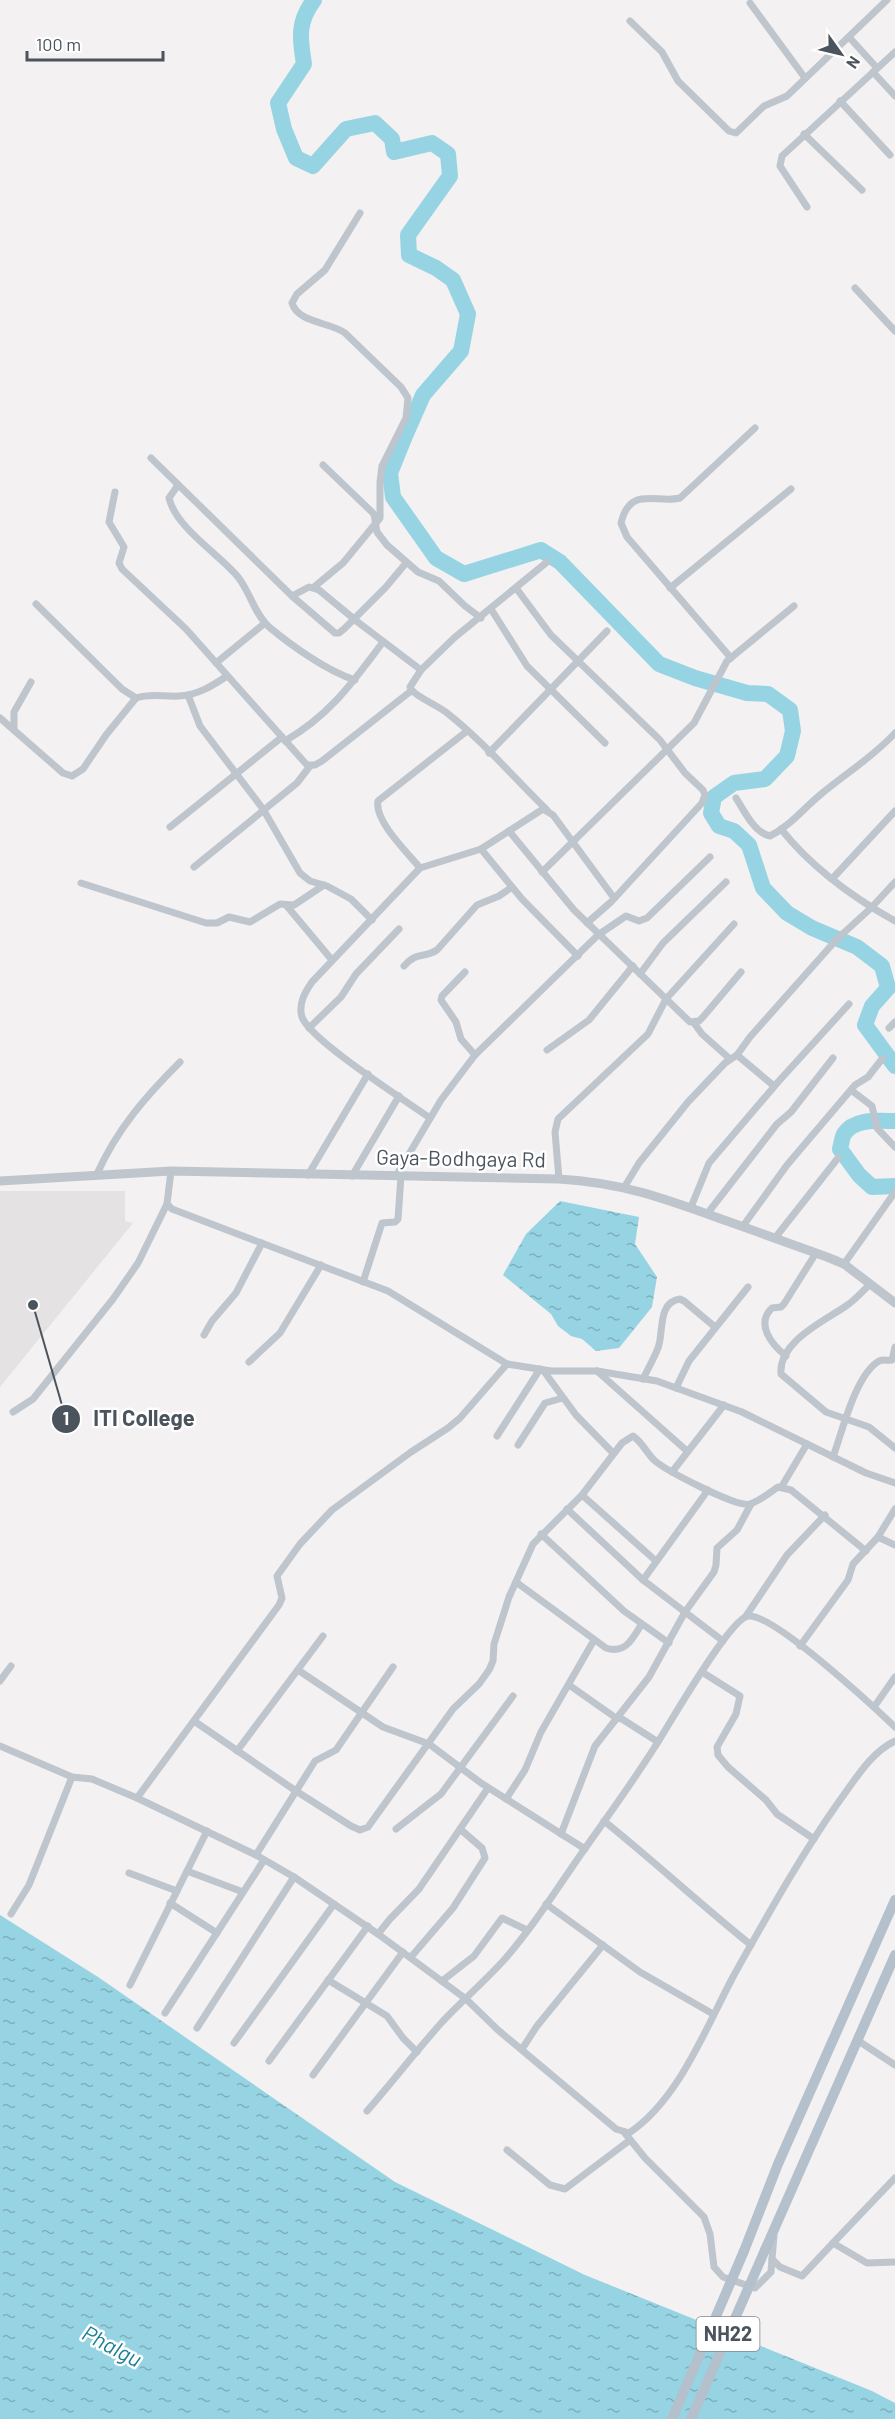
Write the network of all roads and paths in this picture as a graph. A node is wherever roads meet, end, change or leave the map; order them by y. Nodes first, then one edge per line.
1 (887, 0) edge
2 (750, 3) dead end
3 (630, 21) dead end
4 (849, 37) junction
5 (895, 52) edge
6 (875, 70) junction
7 (805, 78) junction
8 (895, 96) edge
9 (840, 101) junction
10 (804, 134) junction
11 (890, 155) dead end
12 (862, 190) dead end
13 (807, 207) dead end
14 (360, 213) dead end
15 (855, 288) dead end
16 (895, 331) edge
17 (754, 428) dead end
18 (151, 458) dead end
19 (323, 465) dead end
20 (178, 486) junction
21 (791, 489) dead end
22 (115, 492) dead end
23 (377, 523) junction
24 (547, 562) dead end
25 (406, 563) junction
26 (314, 587) junction
27 (516, 588) junction
28 (670, 588) junction
29 (292, 596) junction
30 (36, 604) dead end
31 (794, 606) dead end
32 (491, 609) junction
33 (481, 618) junction
34 (353, 619) junction
35 (264, 623) junction
36 (607, 631) dead end
37 (382, 642) junction
38 (731, 658) junction
39 (577, 662) junction
40 (216, 663) junction
41 (421, 670) junction
42 (227, 676) junction
43 (355, 680) junction
44 (31, 682) dead end
45 (549, 689) junction
46 (411, 691) junction
47 (188, 695) junction
48 (136, 698) junction
49 (0, 718) edge
50 (14, 730) junction
51 (467, 731) junction
52 (895, 733) edge
53 (284, 739) junction
54 (605, 743) dead end
55 (667, 748) junction
56 (489, 753) junction
57 (310, 766) junction
58 (237, 772) junction
59 (736, 798) dead end
60 (263, 809) junction
61 (548, 810) junction
62 (895, 811) edge
63 (170, 827) dead end
64 (781, 829) junction
65 (509, 831) junction
66 (572, 844) junction
67 (481, 849) junction
68 (710, 857) dead end
69 (195, 867) dead end
70 (420, 868) junction
71 (542, 872) junction
72 (832, 879) junction
73 (726, 882) dead end
74 (895, 882) edge
75 (81, 883) dead end
76 (324, 885) junction
77 (512, 887) junction
78 (614, 898) junction
79 (286, 905) junction
80 (872, 908) junction
81 (372, 920) junction
82 (895, 921) edge
83 (587, 923) junction
84 (734, 924) dead end
85 (399, 929) dead end
86 (598, 935) junction
87 (578, 956) junction
88 (332, 960) junction
89 (404, 966) dead end
90 (633, 966) junction
91 (465, 972) dead end
92 (741, 972) dead end
93 (640, 974) junction
94 (666, 999) junction
95 (849, 1004) dead end
96 (895, 1022) edge
97 (694, 1023) junction
98 (309, 1028) junction
99 (889, 1028) dead end
100 (547, 1050) dead end
101 (475, 1055) junction
102 (734, 1057) junction
103 (833, 1058) dead end
104 (882, 1059) dead end
105 (180, 1062) dead end
106 (368, 1074) junction
107 (774, 1086) junction
108 (851, 1090) junction
109 (399, 1096) junction
110 (430, 1118) junction
111 (895, 1147) edge
112 (838, 1158) dead end
113 (171, 1171) junction
114 (97, 1174) junction
115 (308, 1175) junction
116 (352, 1176) junction
117 (398, 1176) junction
118 (559, 1179) junction
119 (0, 1181) edge
120 (625, 1186) junction
121 (894, 1193) edge
122 (167, 1204) junction
123 (691, 1207) junction
124 (707, 1214) junction
125 (743, 1227) junction
126 (775, 1238) junction
127 (262, 1243) junction
128 (816, 1253) junction
129 (844, 1264) junction
130 (321, 1265) junction
131 (363, 1282) junction
132 (870, 1284) junction
133 (748, 1287) dead end
134 (895, 1303) edge
135 (715, 1327) junction
136 (204, 1335) dead end
137 (895, 1347) edge
138 (786, 1356) junction
139 (249, 1362) dead end
140 (507, 1364) junction
141 (542, 1370) junction
142 (597, 1371) junction
143 (643, 1379) junction
144 (676, 1388) junction
145 (563, 1398) junction
146 (724, 1405) junction
147 (13, 1412) dead end
148 (844, 1420) junction
149 (498, 1436) dead end
150 (807, 1444) junction
151 (518, 1445) dead end
152 (895, 1448) edge
153 (687, 1451) junction
154 (614, 1454) junction
155 (833, 1457) junction
156 (672, 1472) junction
157 (895, 1483) edge
158 (782, 1486) junction
159 (708, 1490) junction
160 (582, 1494) junction
161 (751, 1504) junction
162 (567, 1509) junction
163 (895, 1509) edge
164 (825, 1515) junction
165 (541, 1534) junction
166 (878, 1537) junction
167 (895, 1545) edge
168 (866, 1551) junction
169 (656, 1561) junction
170 (643, 1580) junction
171 (516, 1582) junction
172 (685, 1612) junction
173 (746, 1616) junction
174 (641, 1625) junction
175 (323, 1636) dead end
176 (594, 1640) junction
177 (723, 1641) junction
178 (669, 1643) junction
179 (800, 1646) junction
180 (11, 1666) dead end
181 (393, 1667) dead end
182 (298, 1670) junction
183 (702, 1672) junction
184 (895, 1677) edge
185 (0, 1681) edge
186 (569, 1685) junction
187 (513, 1696) dead end
188 (874, 1707) junction
189 (361, 1713) junction
190 (616, 1718) junction
191 (194, 1721) junction
192 (895, 1727) edge
193 (895, 1741) edge
194 (658, 1742) junction
195 (429, 1744) junction
196 (0, 1746) edge
197 (237, 1751) junction
198 (459, 1767) junction
199 (72, 1778) junction
200 (488, 1788) junction
201 (296, 1791) junction
202 (137, 1797) junction
203 (506, 1799) junction
204 (604, 1821) junction
205 (460, 1828) junction
206 (396, 1829) dead end
207 (207, 1831) junction
208 (561, 1834) junction
209 (814, 1839) junction
210 (585, 1849) junction
211 (256, 1855) junction
212 (264, 1860) junction
213 (187, 1870) junction
214 (129, 1873) dead end
215 (294, 1877) junction
216 (177, 1891) junction
217 (243, 1892) junction
218 (895, 1900) edge
219 (170, 1903) junction
220 (334, 1904) junction
221 (546, 1904) junction
222 (11, 1914) dead end
223 (368, 1926) junction
224 (527, 1930) junction
225 (217, 1933) junction
226 (378, 1934) junction
227 (603, 1945) junction
228 (751, 1945) junction
229 (403, 1952) junction
230 (895, 1955) edge
231 (411, 1958) junction
232 (328, 1980) junction
233 (442, 1981) junction
234 (130, 1985) dead end
235 (466, 1999) junction
236 (365, 2004) junction
237 (165, 2013) dead end
238 (713, 2014) junction
239 (197, 2028) dead end
240 (857, 2040) junction
241 (234, 2043) dead end
242 (522, 2049) junction
243 (417, 2052) junction
244 (269, 2061) dead end
245 (895, 2065) edge
246 (313, 2075) dead end
247 (367, 2111) dead end
248 (624, 2132) junction
249 (630, 2140) junction
250 (507, 2150) dead end
251 (895, 2178) edge
252 (773, 2230) junction
253 (833, 2242) junction
254 (772, 2259) junction
255 (895, 2262) edge
256 (672, 2419) edge
257 (692, 2419) edge

1 - 4 street
2 - 7 street
3 - 7 street
4 - 6 street
4 - 7 street
5 - 6 street
6 - 8 street
6 - 9 street
9 - 10 street
9 - 11 street
10 - 12 street
10 - 13 street
14 - 23 street
15 - 16 street
17 - 28 street
18 - 20 street
19 - 23 street
20 - 29 street
20 - 35 street
21 - 28 street
22 - 40 street
23 - 25 street
23 - 26 street
24 - 27 street
25 - 33 street
25 - 34 street
26 - 29 street
26 - 34 street
27 - 32 street
27 - 39 street
28 - 38 street
29 - 34 street
30 - 48 street
31 - 38 street
32 - 33 street
32 - 45 street
33 - 41 street
34 - 37 street
35 - 40 street
35 - 43 street
36 - 39 street
37 - 41 street
37 - 43 street
38 - 55 street
39 - 45 street
39 - 55 street
40 - 42 street
41 - 46 street
42 - 47 street
42 - 53 street
43 - 53 street
44 - 50 street
45 - 54 street
45 - 56 street
46 - 51 street
46 - 57 street
47 - 48 street
47 - 58 street
48 - 50 street
49 - 50 street
51 - 56 street
51 - 70 street
52 - 64 street
53 - 57 street
53 - 58 street
55 - 66 street
55 - 78 street
56 - 61 street
57 - 60 street
58 - 60 street
58 - 63 street
59 - 64 street
60 - 69 street
60 - 76 street
61 - 65 street
61 - 66 street
62 - 72 street
64 - 72 street
65 - 67 street
65 - 71 street
66 - 71 street
66 - 78 street
67 - 70 street
67 - 77 street
68 - 86 street
70 - 81 street
71 - 83 street
72 - 80 street
73 - 93 street
74 - 80 street
75 - 79 street
76 - 79 street
76 - 81 street
77 - 87 street
77 - 89 street
78 - 83 street
79 - 88 street
80 - 82 street
80 - 102 street
81 - 88 street
83 - 86 street
84 - 94 street
85 - 98 street
86 - 87 street
86 - 90 street
87 - 101 street
88 - 98 street
90 - 93 street
90 - 100 street
91 - 101 street
92 - 97 street
93 - 94 street
94 - 97 street
94 - 118 street
95 - 107 street
96 - 99 street
97 - 102 street
98 - 106 street
101 - 110 street
102 - 107 street
102 - 120 street
103 - 124 street
104 - 108 street
105 - 114 street
106 - 109 street
106 - 115 street
107 - 123 street
108 - 111 street
108 - 125 street
109 - 110 street
109 - 116 street
110 - 117 street
112 - 126 street
113 - 114 street, Gaya-Bodhgaya Rd
113 - 115 street, Gaya-Bodhgaya Rd
113 - 122 street
114 - 119 street, Gaya-Bodhgaya Rd
115 - 116 street, Gaya-Bodhgaya Rd
116 - 117 street, Gaya-Bodhgaya Rd
117 - 118 street, Gaya-Bodhgaya Rd
117 - 131 street
118 - 120 street, Gaya-Bodhgaya Rd
120 - 123 street, Gaya-Bodhgaya Rd
121 - 129 street
122 - 127 street
122 - 147 street
123 - 124 street, Gaya-Bodhgaya Rd
124 - 125 street, Gaya-Bodhgaya Rd
125 - 126 street, Gaya-Bodhgaya Rd
126 - 128 street, Gaya-Bodhgaya Rd
127 - 130 street
127 - 136 street
128 - 129 street, Gaya-Bodhgaya Rd
128 - 138 street
129 - 132 street, Gaya-Bodhgaya Rd
130 - 131 street
130 - 139 street
131 - 140 street
132 - 134 street, Gaya-Bodhgaya Rd
132 - 138 street
133 - 135 street
135 - 143 street
135 - 144 street
137 - 148 street
138 - 148 street
140 - 141 street
140 - 191 street
141 - 142 street
141 - 145 street
141 - 149 street
142 - 143 street
142 - 153 street
143 - 144 street
144 - 146 street
145 - 151 street
145 - 154 street
146 - 150 street
146 - 153 street
148 - 152 street
148 - 155 street
150 - 155 street
150 - 158 street
153 - 156 street
154 - 156 street
154 - 160 street
155 - 157 street
156 - 159 street
158 - 161 street
158 - 164 street
159 - 161 street
159 - 169 street
160 - 162 street
160 - 169 street
161 - 172 street
162 - 165 street
162 - 170 street
163 - 166 street
164 - 168 street
164 - 173 street
165 - 171 street
165 - 174 street
166 - 167 street
166 - 168 street
168 - 179 street
169 - 170 street
170 - 172 street
171 - 176 street
171 - 195 street
172 - 177 street
172 - 178 street
173 - 177 street
173 - 179 street
174 - 176 street
174 - 178 street
175 - 182 street
176 - 186 street
177 - 183 street
178 - 190 street
179 - 188 street
180 - 185 street
181 - 189 street
182 - 189 street
182 - 197 street
183 - 194 street
183 - 209 street
184 - 188 street
186 - 190 street
186 - 203 street
187 - 198 street
188 - 192 street
189 - 195 street
189 - 201 street
190 - 194 street
190 - 208 street
191 - 197 street
191 - 202 street
193 - 209 street
194 - 204 street
195 - 198 street
195 - 201 street
196 - 199 street
197 - 201 street
198 - 200 street
198 - 206 street
199 - 202 street
199 - 222 street
200 - 203 street
200 - 205 street
201 - 211 street
202 - 207 street
203 - 208 street
204 - 210 street
204 - 228 street
205 - 226 street
205 - 231 street
207 - 211 street
207 - 213 street
208 - 210 street
209 - 228 street
210 - 221 street
211 - 212 street
212 - 215 street
212 - 217 street
213 - 216 street
213 - 217 street
214 - 216 street
215 - 220 street
215 - 239 street
216 - 219 street
217 - 225 street
218 - 256 main road, NH22, bridge
219 - 225 street
219 - 234 street
220 - 223 street
220 - 241 street
221 - 224 street
221 - 227 street
223 - 226 street
223 - 232 street
224 - 233 street
224 - 235 street
225 - 237 street
226 - 229 street
227 - 238 street
227 - 242 street
228 - 238 street
229 - 231 street
229 - 236 street
230 - 240 main road
231 - 233 street
232 - 236 street
232 - 244 street
233 - 235 street
235 - 242 street
235 - 243 street
236 - 243 street
236 - 246 street
238 - 248 street
240 - 245 street
240 - 252 main road
242 - 248 street
243 - 247 street
248 - 249 street
249 - 250 street
249 - 254 street
251 - 253 street
252 - 254 street
252 - 257 main road, NH22, bridge
253 - 254 street
253 - 255 street

